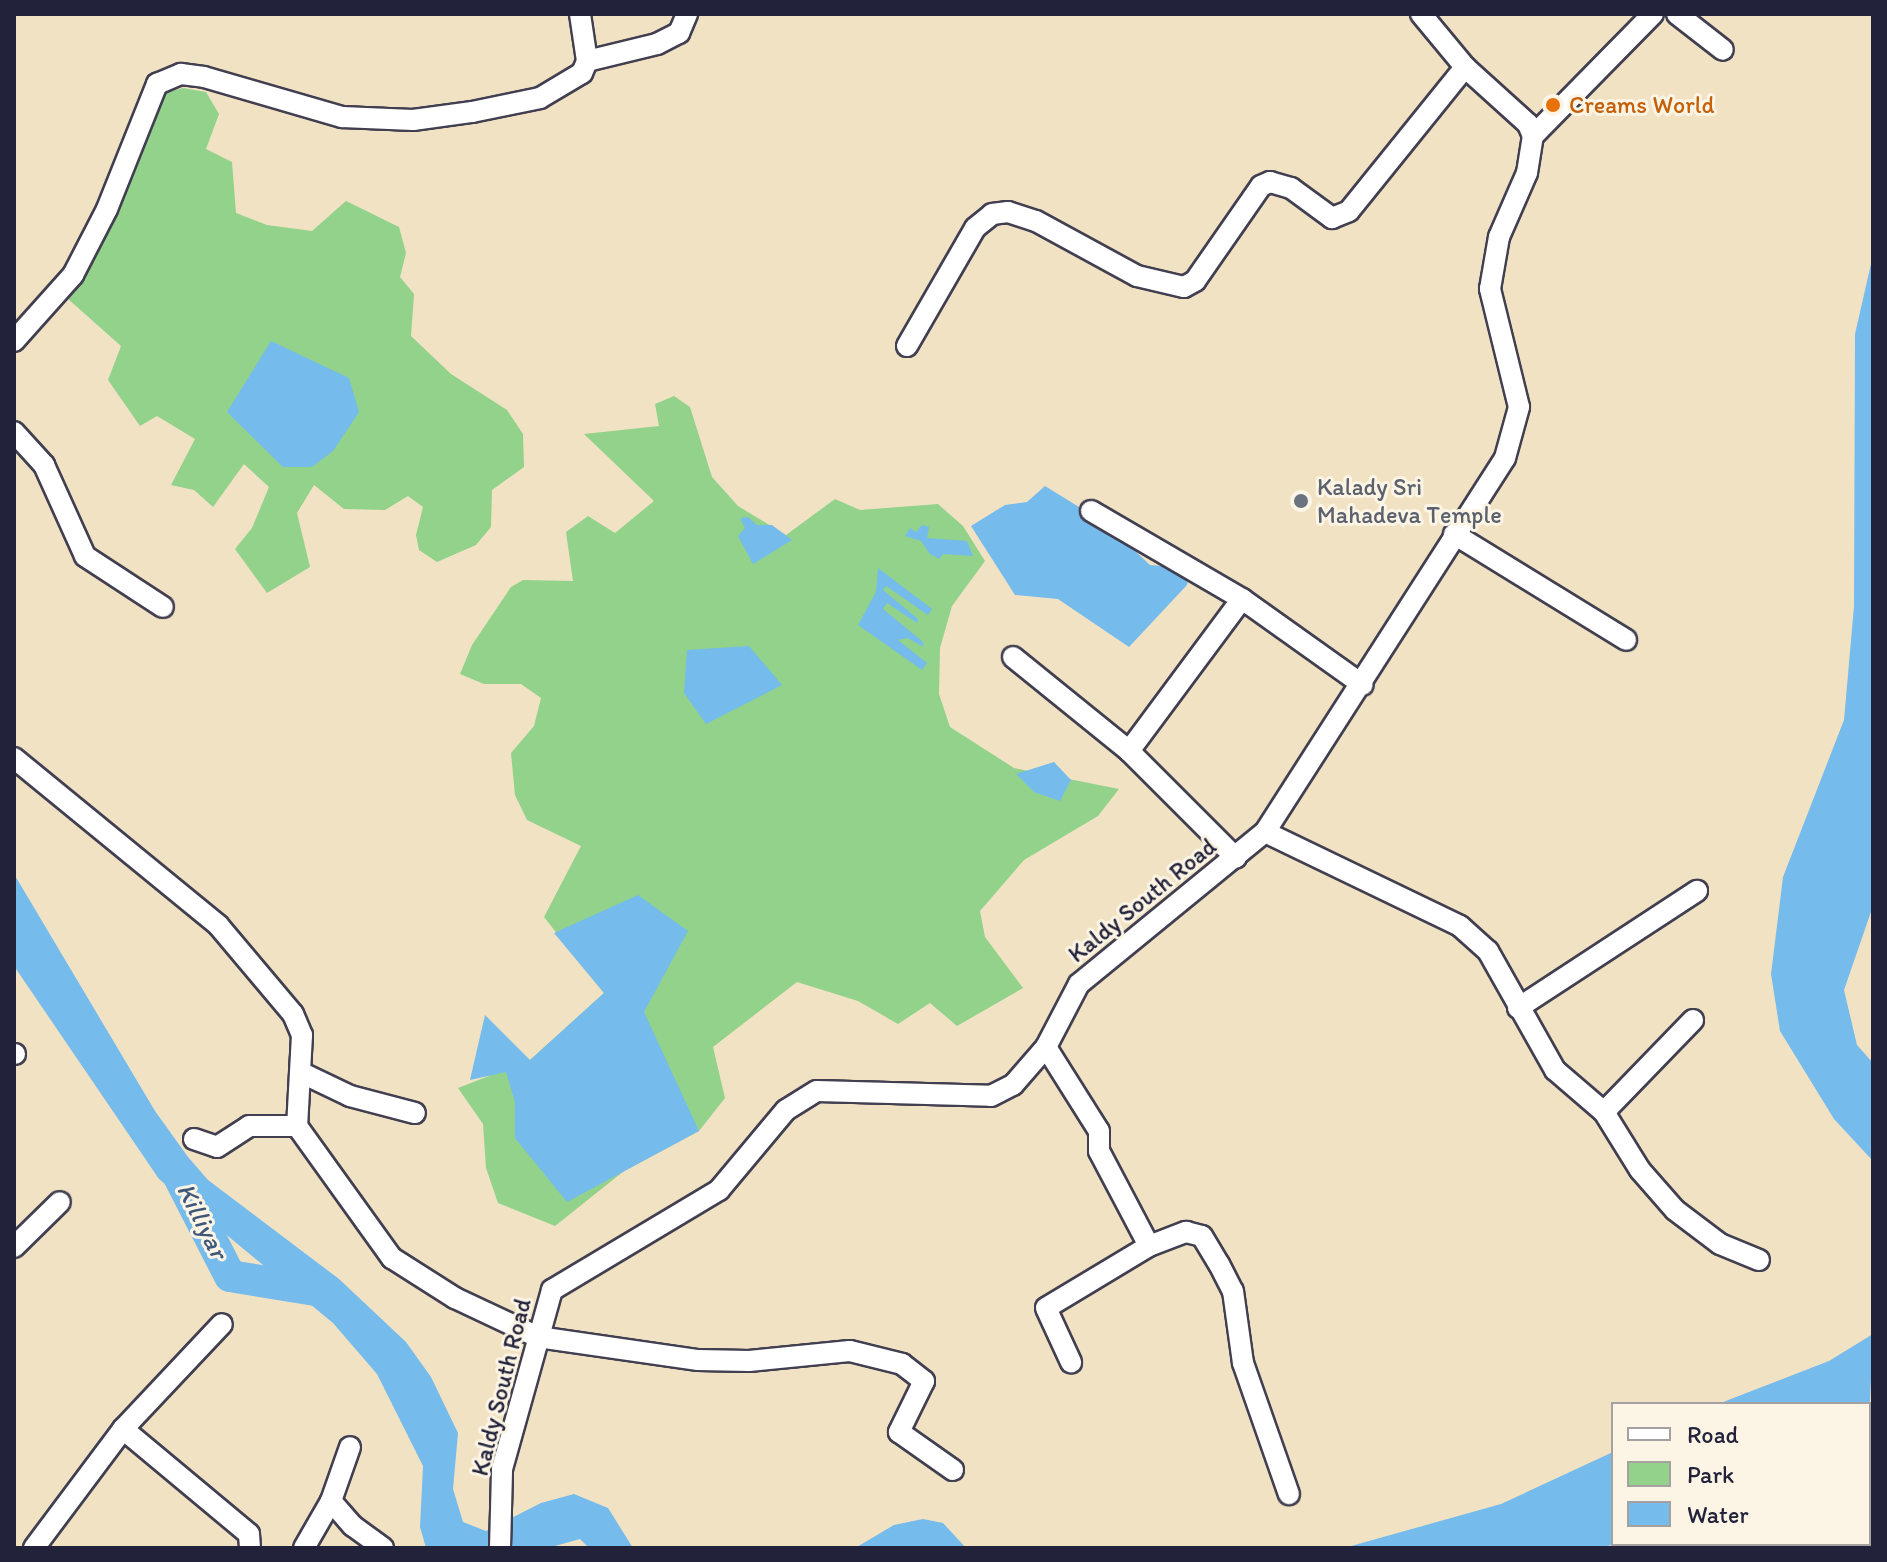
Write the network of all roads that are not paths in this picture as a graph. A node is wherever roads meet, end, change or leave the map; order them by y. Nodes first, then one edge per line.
1 (580, 14) edge
2 (687, 14) edge
3 (1421, 14) edge
4 (1653, 14) edge
5 (1677, 14) edge
6 (1723, 50) dead end
7 (587, 61) junction
8 (1465, 67) junction
9 (1533, 136) junction
10 (14, 341) edge
11 (907, 346) dead end
12 (14, 432) edge
13 (1091, 511) dead end
14 (1454, 534) junction
15 (1242, 599) junction
16 (163, 607) dead end
17 (1626, 640) dead end
18 (1013, 657) dead end
19 (1363, 685) junction
20 (1129, 751) junction
21 (14, 758) edge
22 (1265, 832) junction
23 (1236, 858) junction
24 (1697, 891) dead end
25 (1518, 1008) junction
26 (1693, 1020) dead end
27 (1046, 1047) junction
28 (300, 1072) junction
29 (1604, 1112) junction
30 (415, 1113) dead end
31 (297, 1126) junction
32 (194, 1139) dead end
33 (60, 1202) dead end
34 (1149, 1246) junction
35 (14, 1247) edge
36 (1759, 1260) dead end
37 (222, 1324) dead end
38 (538, 1337) junction
39 (1071, 1362) dead end
40 (123, 1429) junction
41 (350, 1447) dead end
42 (953, 1470) dead end
43 (1289, 1494) dead end
44 (331, 1501) junction
45 (500, 1544) edge
46 (34, 1548) edge
47 (250, 1548) edge
48 (304, 1548) edge
49 (383, 1548) edge

1 - 7 street
2 - 7 street
3 - 8 street
4 - 9 street
5 - 6 street
7 - 10 street
8 - 9 street
8 - 11 street
9 - 14 street, Kaldy South Road
12 - 16 street
13 - 15 street
14 - 17 street
14 - 19 street, Kaldy South Road
15 - 19 street
15 - 20 street
18 - 20 street
19 - 22 street, Kaldy South Road
20 - 23 street
21 - 28 street
22 - 23 street, Kaldy South Road
22 - 25 street
23 - 27 street, Kaldy South Road
24 - 25 street
25 - 29 street
26 - 29 street
27 - 34 street
27 - 38 street, Kaldy South Road
28 - 30 street
28 - 31 street
29 - 36 street
31 - 32 street
31 - 38 street
33 - 35 street
34 - 39 street
34 - 43 street
37 - 40 street
38 - 42 street
38 - 45 street, Kaldy South Road
40 - 46 street
40 - 47 street
41 - 44 street
44 - 48 street
44 - 49 street

